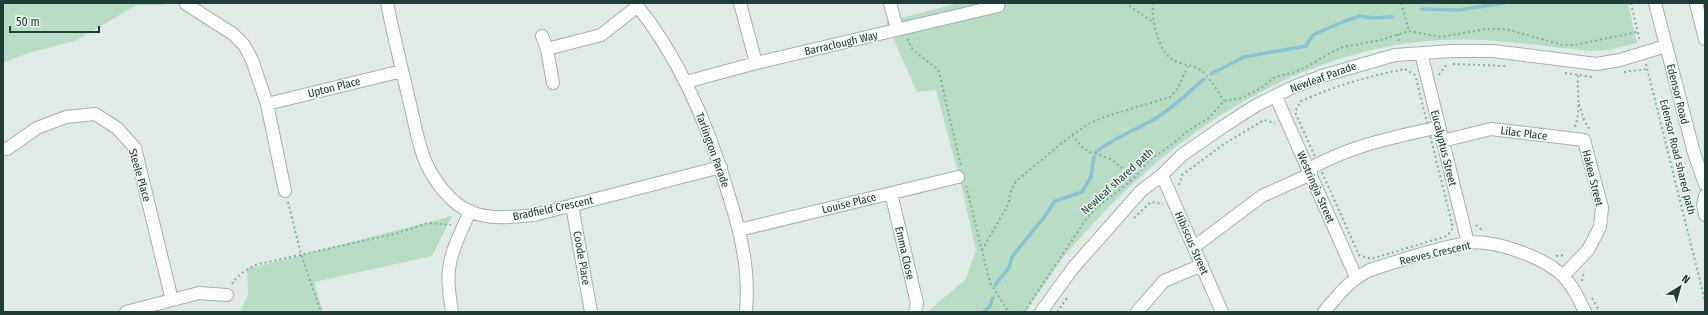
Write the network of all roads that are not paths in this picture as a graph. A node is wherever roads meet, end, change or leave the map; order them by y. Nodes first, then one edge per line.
1 (387, 3) edge
2 (740, 3) edge
3 (890, 3) edge
4 (1655, 3) edge
5 (1696, 3) edge
6 (186, 4) dead end
7 (637, 4) edge
8 (998, 6) dead end
9 (897, 29) junction
10 (542, 36) dead end
11 (1705, 39) edge
12 (1666, 46) junction
13 (547, 49) junction
14 (1421, 53) junction
15 (756, 63) junction
16 (402, 71) junction
17 (686, 82) junction
18 (553, 83) dead end
19 (1276, 97) junction
20 (266, 104) junction
21 (1434, 128) junction
22 (1578, 139) joint
23 (1442, 141) junction
24 (7, 149) dead end
25 (721, 167) junction
26 (1313, 169) junction
27 (1162, 175) junction
28 (958, 177) dead end
29 (1705, 184) edge
30 (285, 191) road end
31 (891, 193) junction
32 (1705, 196) edge
33 (572, 205) junction
34 (470, 211) junction
35 (1705, 215) edge
36 (739, 230) junction
37 (1468, 243) junction
38 (1194, 247) junction
39 (1202, 265) junction
40 (1563, 276) junction
41 (1356, 277) junction
42 (227, 296) road end
43 (172, 300) junction
44 (126, 312) edge
45 (452, 312) edge
46 (592, 312) edge
47 (746, 312) edge
48 (915, 312) edge
49 (1041, 312) edge
50 (1137, 312) edge
51 (1222, 312) edge
52 (1324, 312) edge
53 (1585, 312) edge

1 - 16 street, Bradfield Crescent
2 - 15 street
3 - 9 street
4 - 12 street, Edensor Road
5 - 11 street
6 - 20 street
7 - 13 street
7 - 17 street, Tarlington Parade
8 - 9 street, Barraclough Way
9 - 15 street, Barraclough Way
10 - 13 street
12 - 14 street, Newleaf Parade
12 - 29 street, Edensor Road
13 - 18 street
14 - 19 street, Newleaf Parade
14 - 21 street, Eucalyptus Street
15 - 17 street, Barraclough Way
16 - 20 street, Upton Place
16 - 34 street, Bradfield Crescent
17 - 25 street, Tarlington Parade
19 - 26 street, Westringia Street
19 - 27 street, Newleaf Parade
20 - 30 street
21 - 23 street, Eucalyptus Street
21 - 26 street
22 - 23 street, Lilac Place
22 - 40 street, Hakea Street
23 - 37 street, Eucalyptus Street
24 - 43 street, Steele Place
25 - 33 street, Bradfield Crescent
25 - 36 street, Tarlington Parade
26 - 38 street
26 - 41 street, Westringia Street
27 - 38 street, Hibiscus Street
27 - 49 street, Newleaf Parade
28 - 31 street, Louise Place
31 - 36 street, Louise Place
31 - 48 street, Emma Close
32 - 35 street
33 - 34 street, Bradfield Crescent
33 - 46 street, Coode Place
34 - 45 street
36 - 47 street, Tarlington Parade
37 - 40 street, Reeves Crescent
37 - 41 street, Reeves Crescent
38 - 39 street, Hibiscus Street
39 - 50 street
39 - 51 street, Hibiscus Street
40 - 53 street, Reeves Crescent
41 - 52 street, Reeves Crescent
42 - 43 street
43 - 44 street

